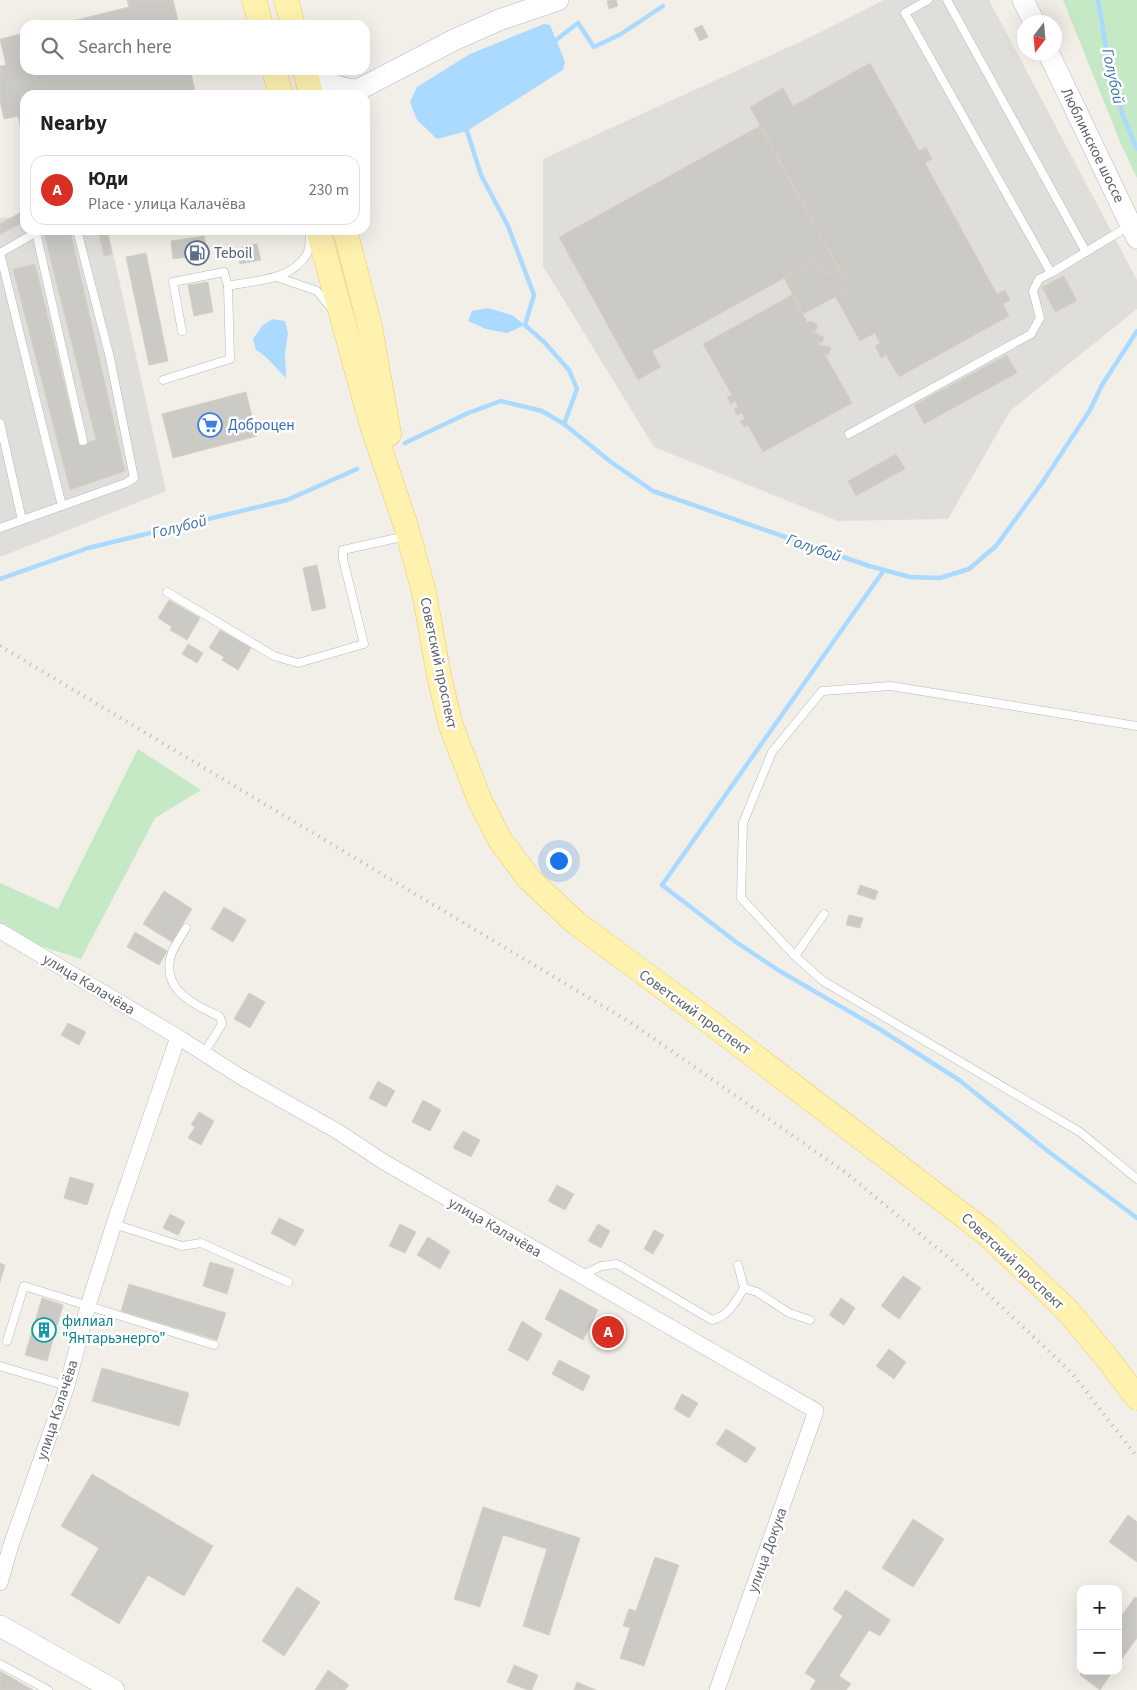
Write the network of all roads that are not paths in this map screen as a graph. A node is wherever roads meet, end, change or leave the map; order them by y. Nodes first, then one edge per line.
1 (254, 0) edge
2 (286, 0) edge
3 (558, 0) edge
4 (928, 0) edge
5 (947, 0) edge
6 (1023, 0) edge
7 (1030, 15) edge
8 (260, 20) edge
9 (292, 20) edge
10 (1052, 60) edge
11 (275, 75) edge
12 (306, 75) edge
13 (316, 75) edge
14 (280, 90) edge
15 (310, 90) edge
16 (346, 90) edge
17 (358, 90) edge
18 (1134, 232) edge
19 (31, 235) edge
20 (39, 235) edge
21 (78, 235) edge
22 (310, 235) edge
23 (319, 235) edge
24 (346, 235) edge
25 (1086, 252) junction
26 (0, 253) edge
27 (1051, 273) junction
28 (277, 277) junction
29 (228, 286) junction
30 (343, 322) junction
31 (182, 331) dead end
32 (163, 380) dead end
33 (0, 423) edge
34 (849, 434) dead end
35 (83, 440) dead end
36 (62, 506) junction
37 (22, 520) junction
38 (0, 528) edge
39 (407, 531) junction
40 (167, 592) dead end
41 (1137, 726) edge
42 (824, 914) dead end
43 (186, 928) dead end
44 (0, 931) edge
45 (795, 956) junction
46 (178, 1036) junction
47 (204, 1053) junction
48 (1137, 1179) edge
49 (114, 1224) junction
50 (738, 1265) dead end
51 (581, 1276) junction
52 (288, 1282) dead end
53 (744, 1288) junction
54 (88, 1306) junction
55 (810, 1320) dead end
56 (7, 1341) dead end
57 (214, 1344) dead end
58 (0, 1366) edge
59 (67, 1386) junction
60 (1137, 1398) edge
61 (816, 1411) joint
62 (0, 1583) edge
63 (0, 1626) edge
64 (0, 1664) edge
65 (48, 1690) edge
66 (114, 1690) edge
67 (717, 1690) edge

1 - 8 main road
2 - 9 main road
3 - 17 street
4 - 27 lane
5 - 25 lane
6 - 7 street
10 - 18 street, Люблинское шоссе
11 - 14 main road
12 - 15 main road
13 - 16 street
18 - 25 lane
19 - 26 lane
20 - 35 lane
21 - 36 lane
22 - 28 lane
23 - 30 main road, Советский проспект
24 - 39 main road, Советский проспект
25 - 27 lane
26 - 36 lane
27 - 34 lane
28 - 29 lane
28 - 30 lane
29 - 31 lane
29 - 32 lane
30 - 39 main road, Советский проспект
33 - 37 lane
36 - 37 lane
37 - 38 lane
39 - 40 lane
39 - 60 main road, Советский проспект
41 - 45 lane
42 - 45 lane
43 - 47 lane
44 - 46 street, улица Калачёва
45 - 48 lane
46 - 47 street, улица Калачёва
46 - 49 street, улица Калачёва
47 - 51 street, улица Калачёва
49 - 52 lane
49 - 54 street, улица Калачёва
50 - 53 lane
51 - 53 lane
51 - 61 street, улица Калачёва
53 - 55 lane
54 - 56 lane
54 - 57 lane
54 - 59 street, улица Калачёва
58 - 59 lane
59 - 62 street, улица Калачёва
61 - 67 street, улица Докука
63 - 66 street
64 - 65 lane

